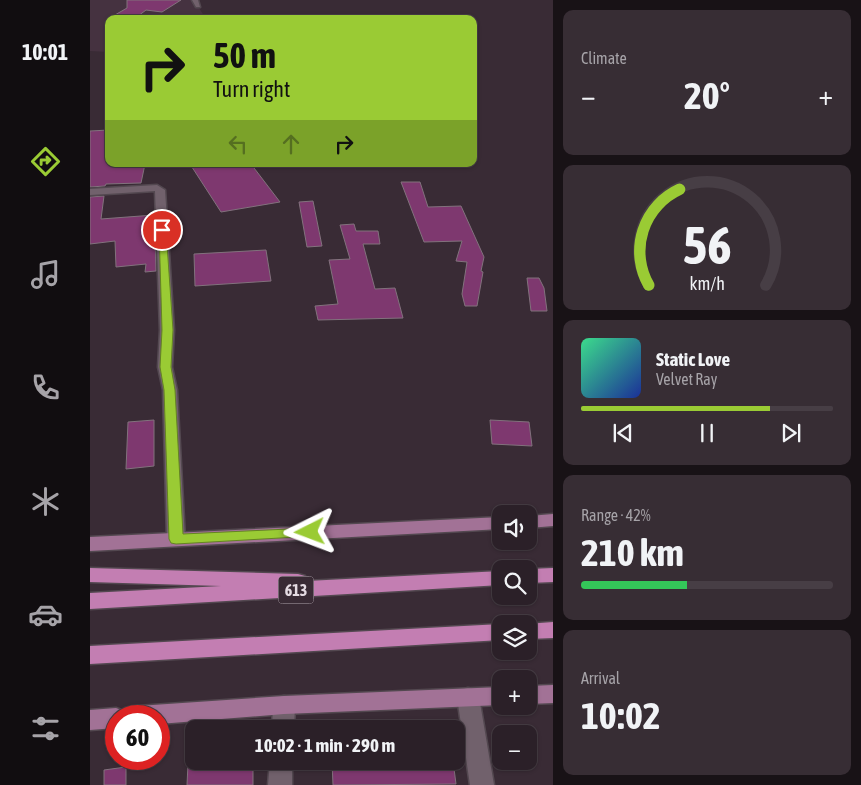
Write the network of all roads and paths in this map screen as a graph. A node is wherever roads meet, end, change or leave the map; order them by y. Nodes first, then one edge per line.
1 (90, 192) edge
2 (553, 520) edge
3 (537, 521) edge
4 (492, 523) edge
5 (176, 539) junction
6 (90, 544) edge
7 (553, 575) edge
8 (90, 576) edge
9 (537, 576) edge
10 (492, 579) edge
11 (407, 584) junction
12 (90, 601) edge
13 (553, 630) edge
14 (537, 631) edge
15 (492, 633) edge
16 (90, 655) edge
17 (553, 694) edge
18 (537, 695) edge
19 (492, 697) edge
20 (468, 698) junction
21 (284, 705) junction
22 (170, 714) edge
23 (105, 719) edge
24 (90, 720) edge
25 (283, 720) edge
26 (281, 770) edge
27 (280, 785) edge
28 (482, 785) edge

1 - 5 street
2 - 3 main road
4 - 5 main road
5 - 6 main road
7 - 9 highway
8 - 11 highway
10 - 11 highway, 613
11 - 12 highway, 613
13 - 14 highway
15 - 16 highway
17 - 18 main road
19 - 20 main road
20 - 21 main road
20 - 28 street
21 - 22 main road
21 - 25 street
23 - 24 main road
26 - 27 street

